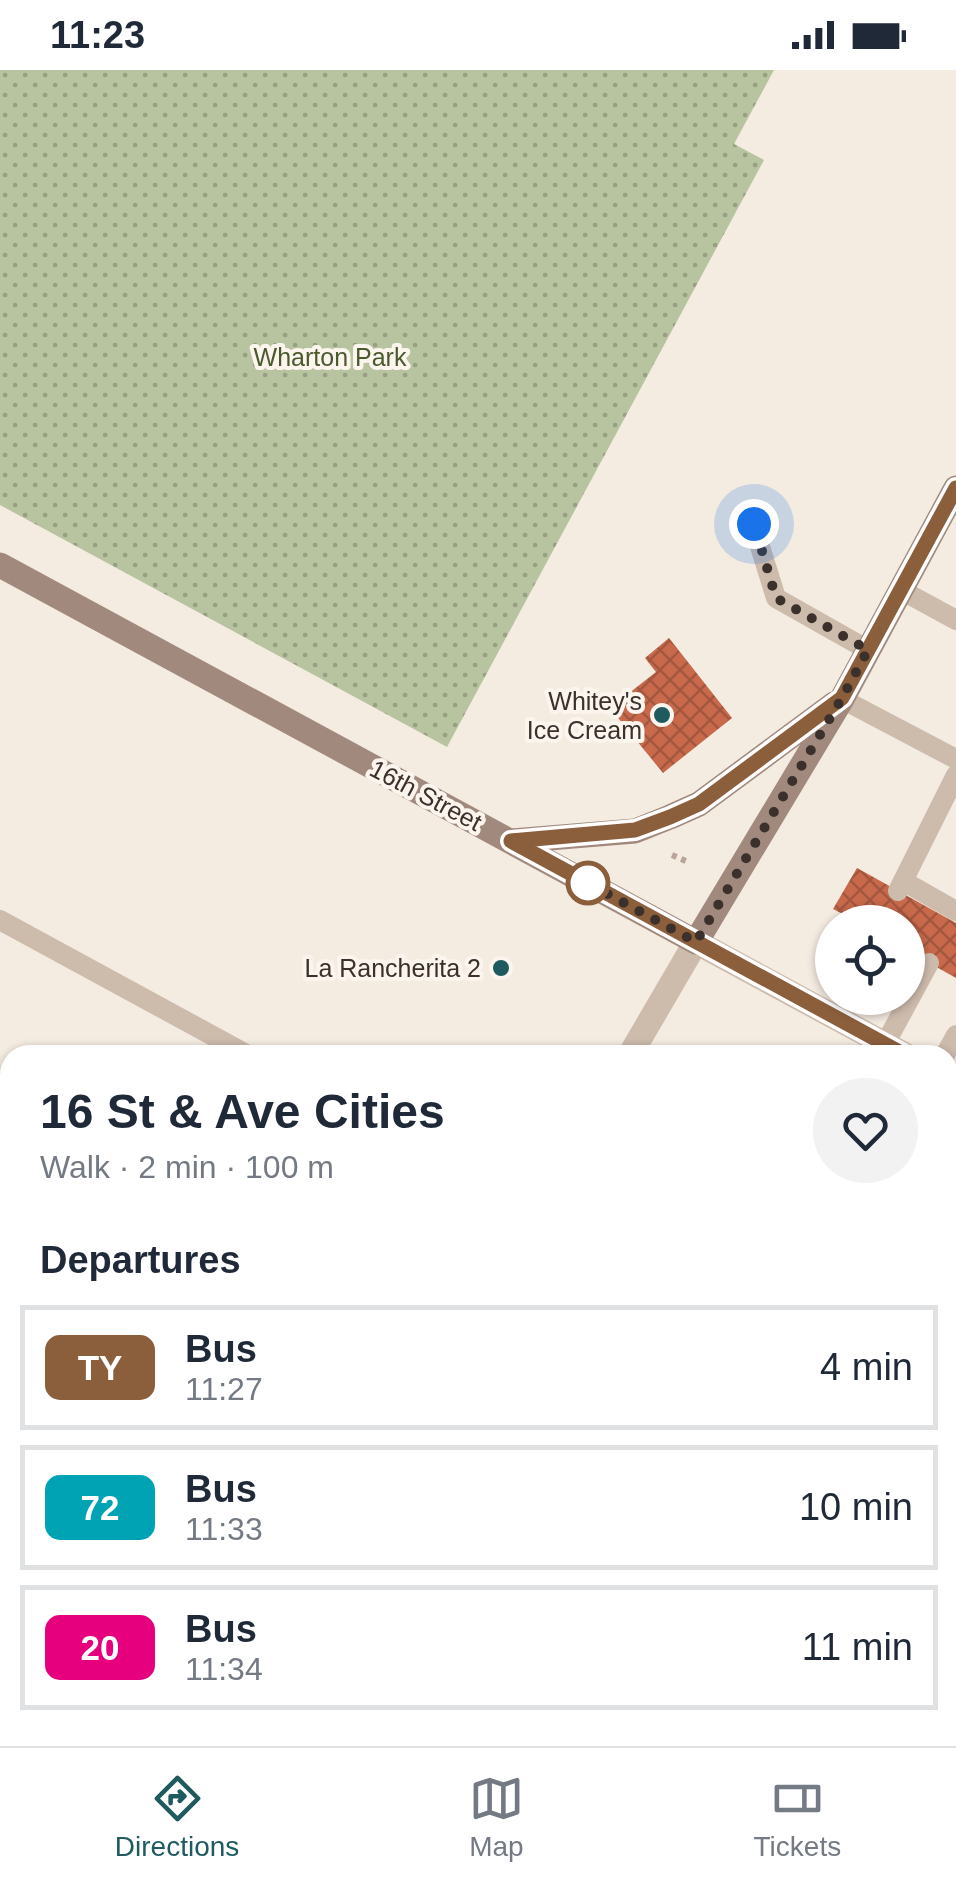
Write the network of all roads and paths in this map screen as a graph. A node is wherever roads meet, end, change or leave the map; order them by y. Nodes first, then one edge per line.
1 (956, 488) edge
2 (754, 524) dead end
3 (0, 565) edge
4 (900, 590) junction
5 (956, 620) edge
6 (868, 650) junction
7 (842, 698) junction
8 (956, 759) edge
9 (956, 775) edge
10 (511, 841) junction
11 (666, 852) dead end
12 (688, 862) dead end
13 (955, 915) edge
14 (0, 920) edge
15 (696, 942) junction
16 (929, 963) dead end
17 (815, 997) edge
18 (847, 1015) edge
19 (230, 1045) edge
20 (636, 1045) edge
21 (888, 1045) edge
22 (897, 1045) edge

1 - 4 main road
2 - 6 lane
3 - 10 main road, 16th Street
4 - 5 lane
4 - 6 main road
6 - 7 main road
7 - 8 lane
7 - 10 main road
7 - 15 main road
9 - 13 lane
10 - 15 main road, 16th Street
11 - 12 path
14 - 19 lane
15 - 17 street, 16th Street
15 - 20 street
16 - 22 lane
18 - 21 street, 16th Street

